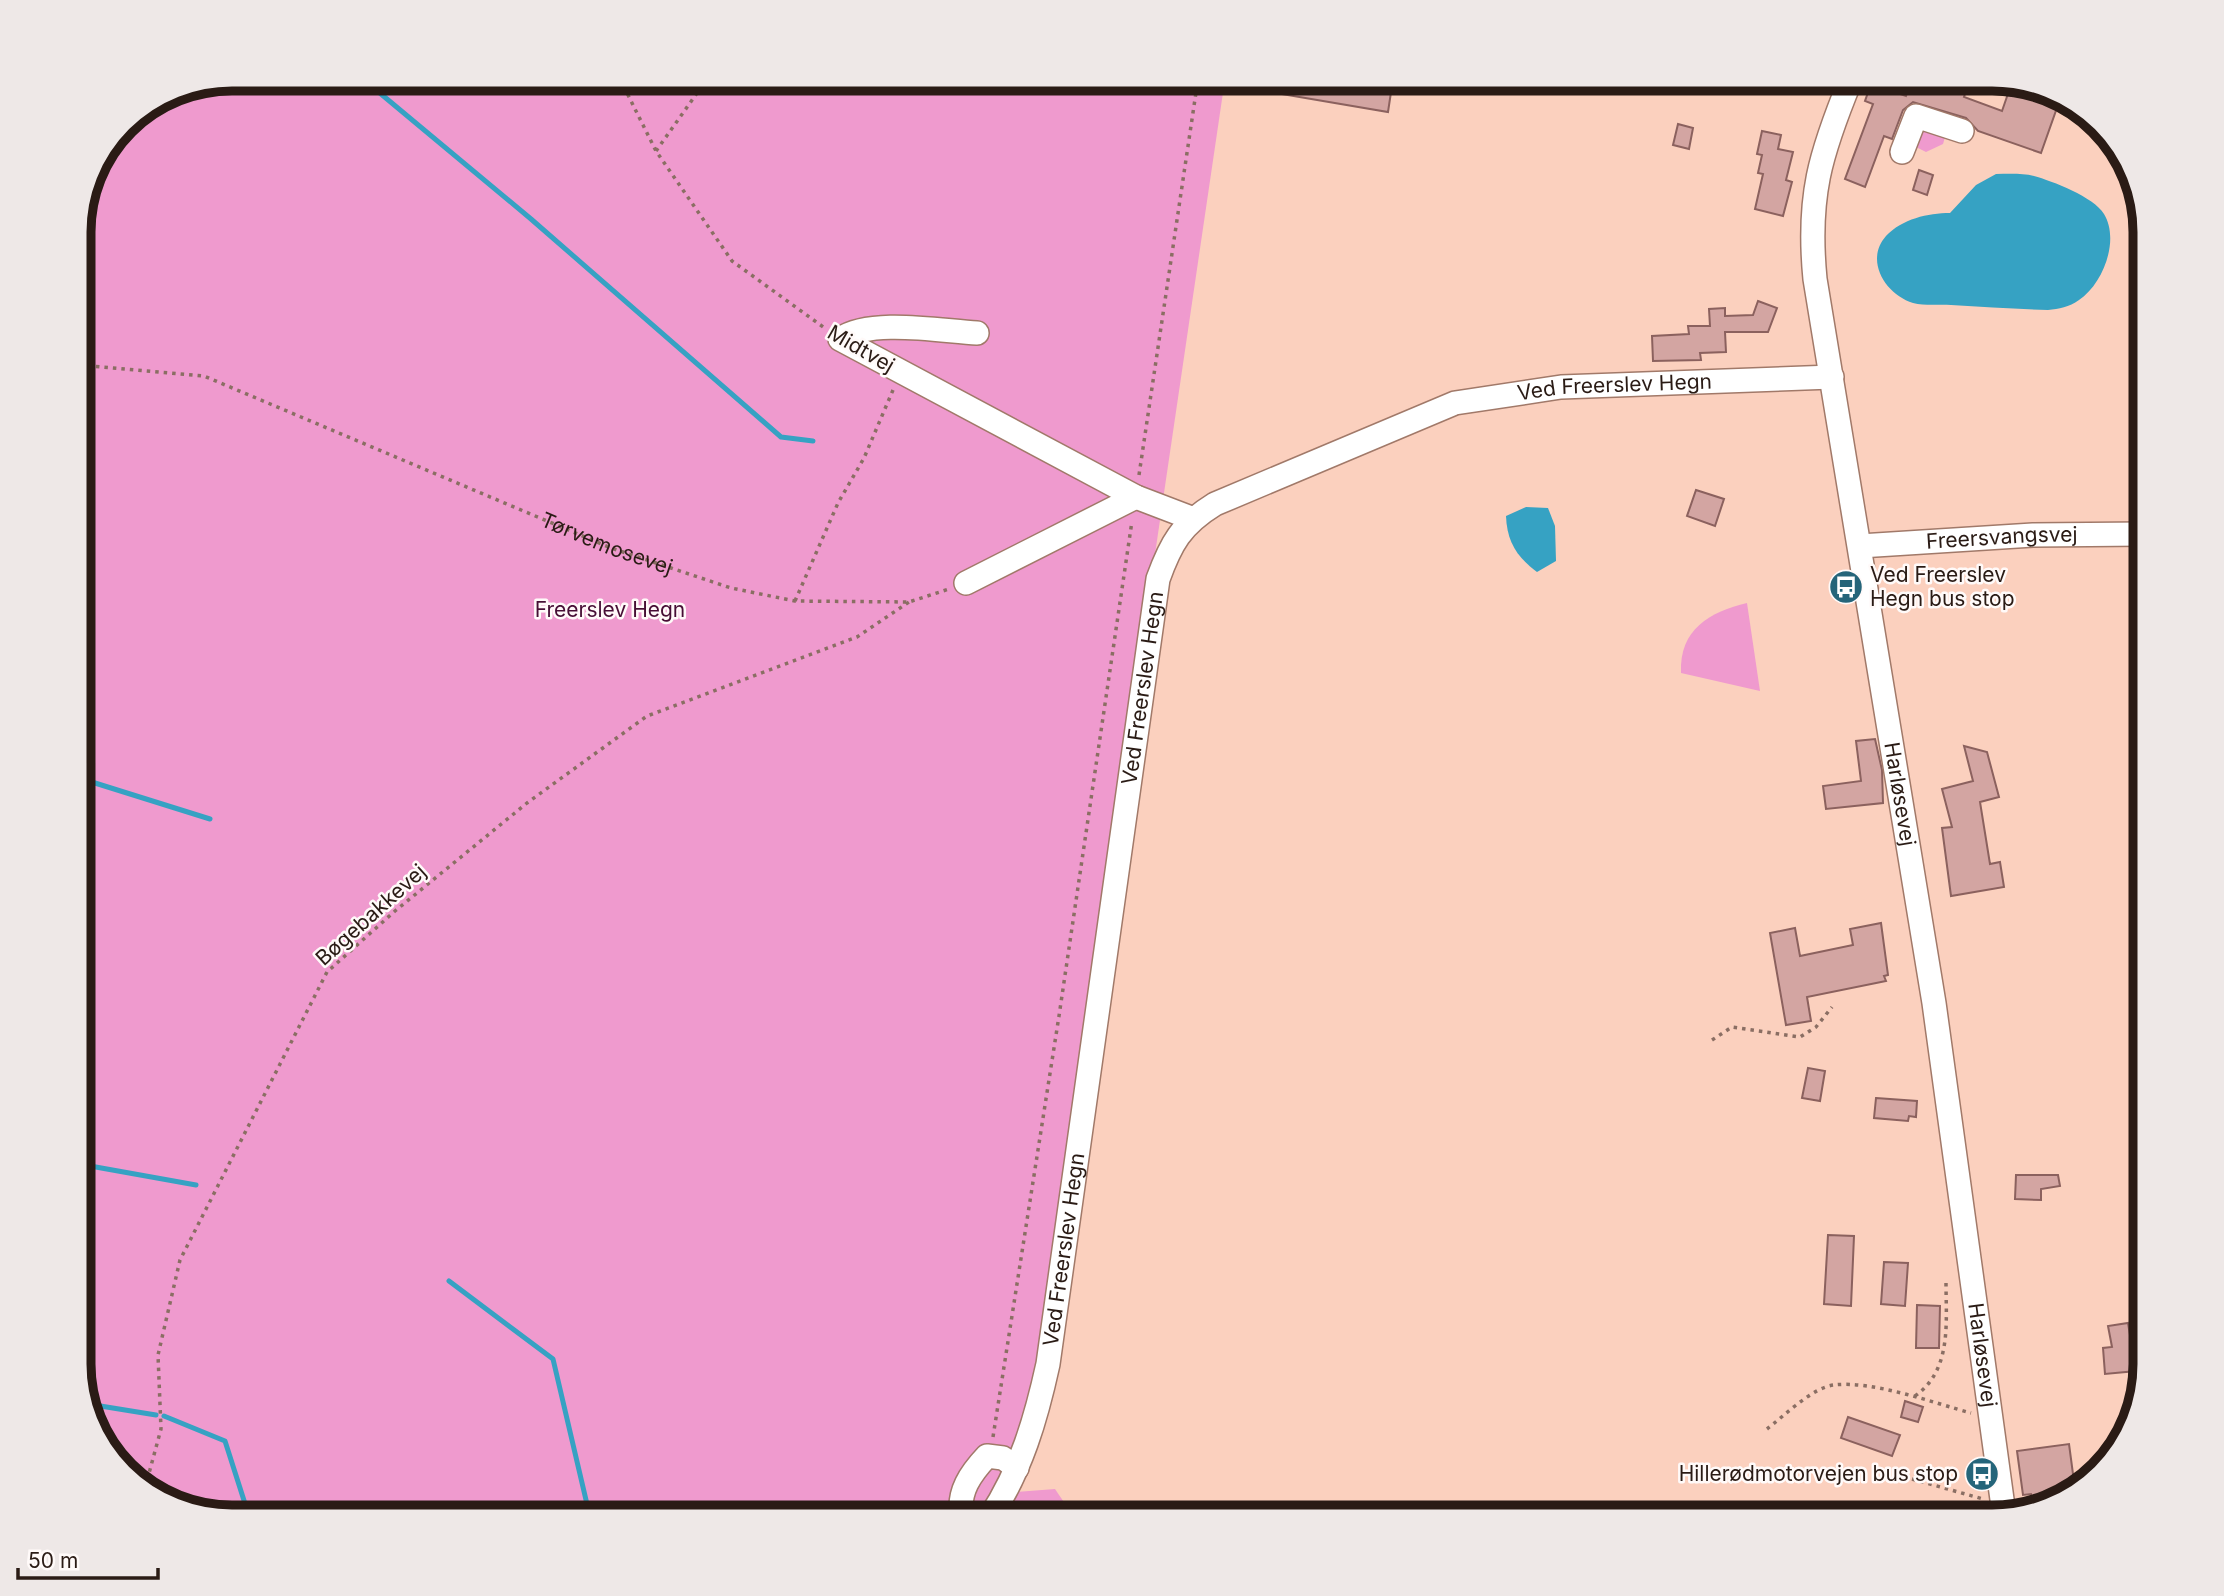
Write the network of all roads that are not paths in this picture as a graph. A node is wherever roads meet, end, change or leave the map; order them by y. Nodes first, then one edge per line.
1 (1846, 91) edge
2 (1962, 131) dead end
3 (1902, 152) dead end
4 (977, 333) dead end
5 (1832, 377) junction
6 (1136, 497) junction
7 (1191, 519) junction
8 (2133, 534) edge
9 (1860, 546) junction
10 (966, 583) road end
11 (1017, 1468) junction
12 (2003, 1504) edge
13 (961, 1505) edge
14 (997, 1505) edge

1 - 5 street, Harløsevej
2 - 3 street
4 - 6 street, Midtvej
5 - 7 street, Ved Freerslev Hegn
5 - 9 street, Harløsevej
6 - 7 street, Midtvej
6 - 10 street
7 - 11 street, Ved Freerslev Hegn
8 - 9 street, Freersvangsvej
9 - 12 street, Harløsevej
11 - 13 street
11 - 14 street, Ved Freerslev Hegn

